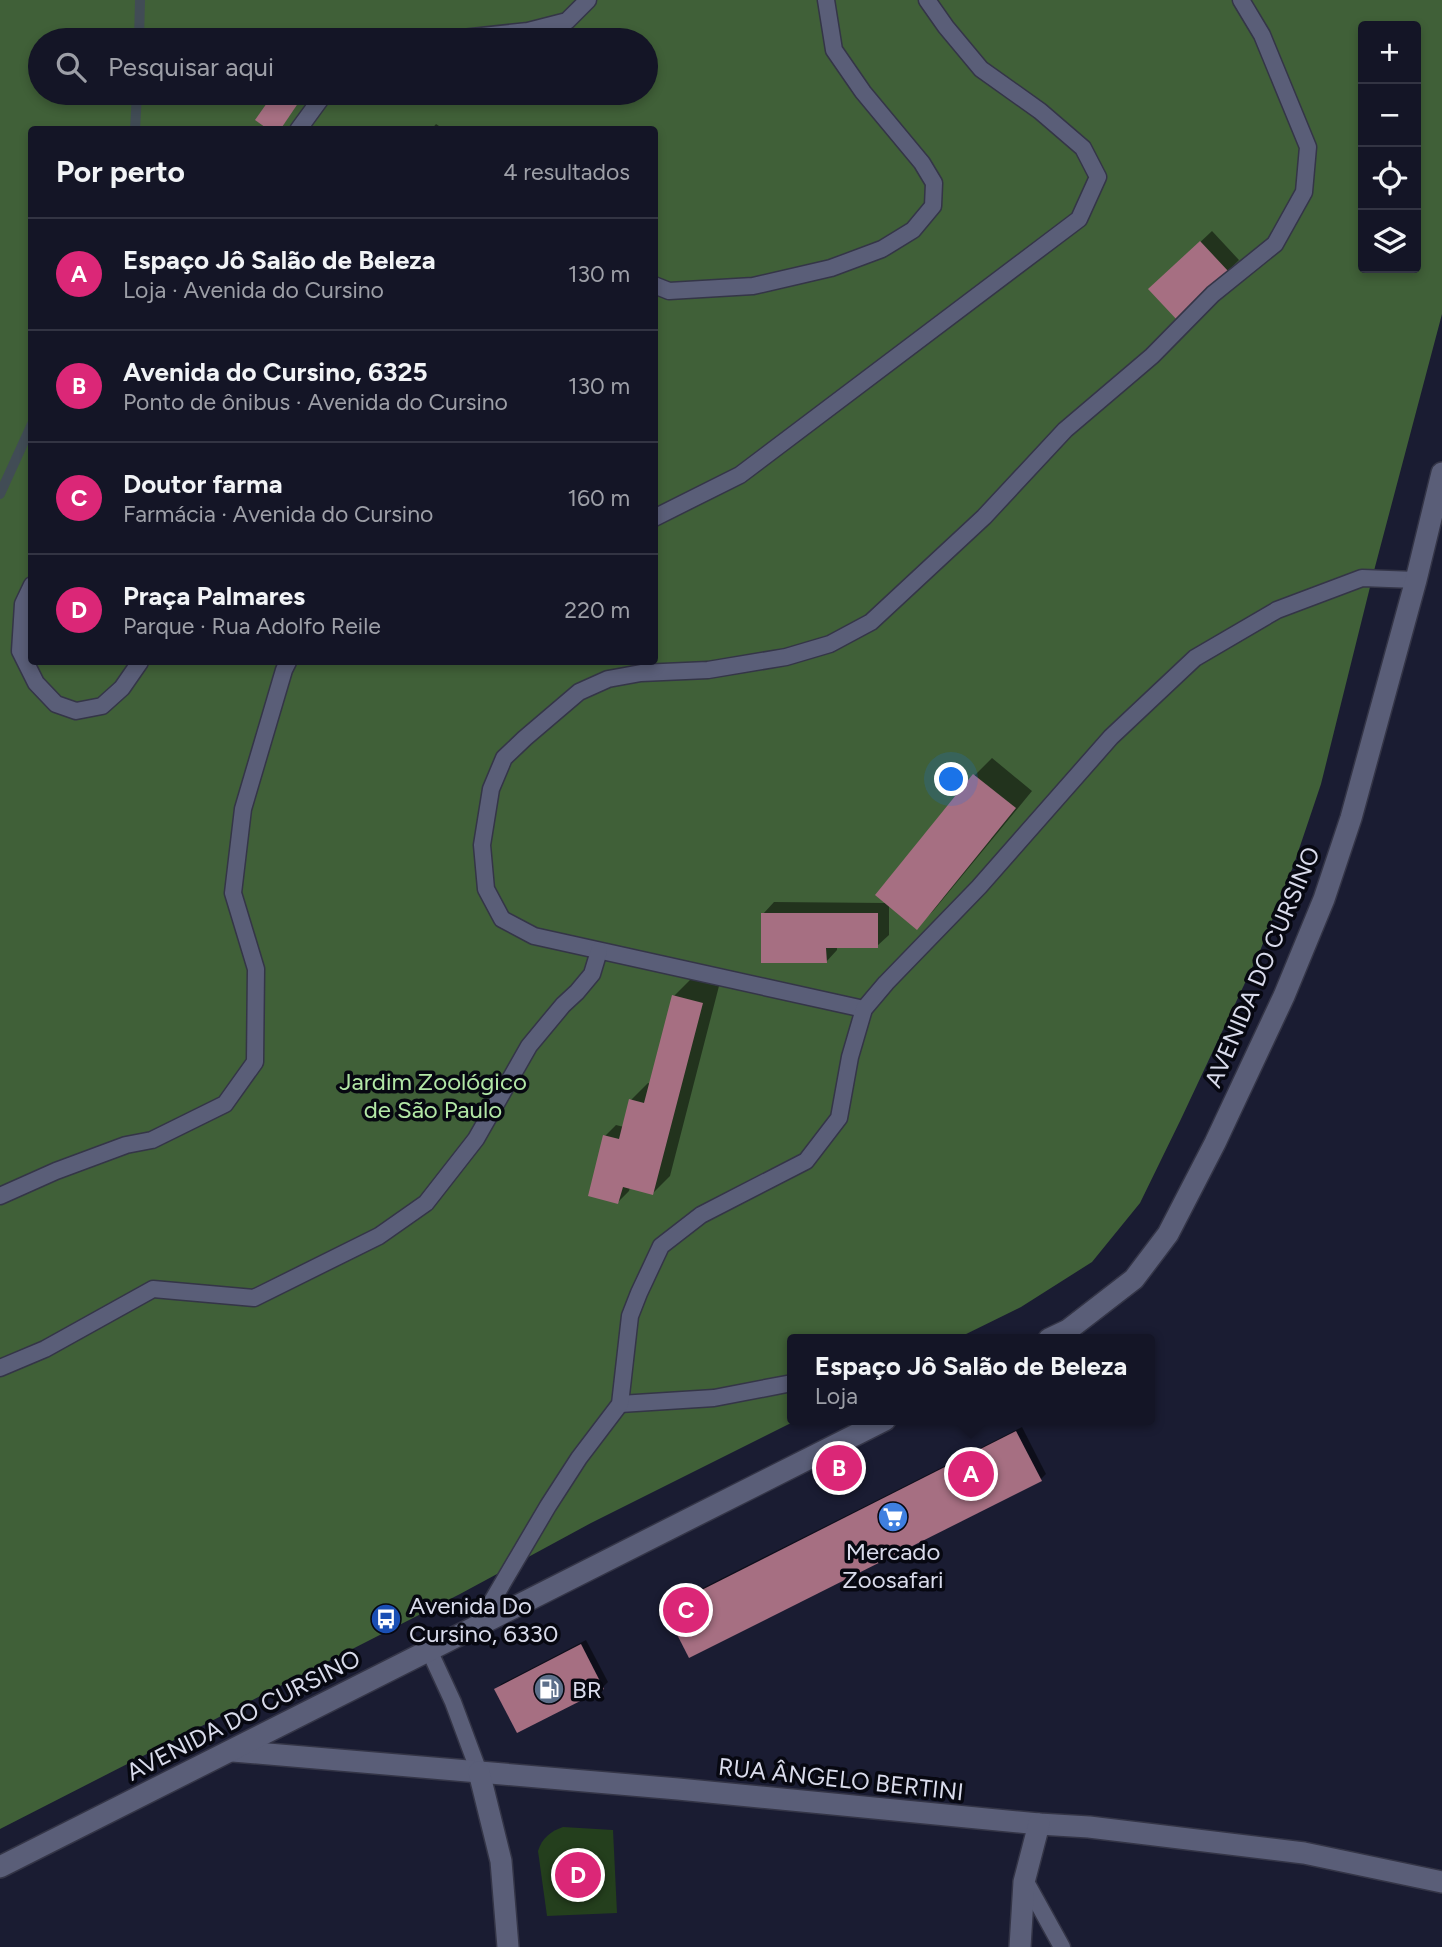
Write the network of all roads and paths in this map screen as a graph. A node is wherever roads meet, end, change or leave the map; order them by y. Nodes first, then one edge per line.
1 (587, 0) edge
2 (826, 0) edge
3 (927, 0) edge
4 (1241, 0) edge
5 (539, 28) edge
6 (316, 105) edge
7 (301, 126) edge
8 (658, 287) edge
9 (1442, 473) edge
10 (658, 516) edge
11 (1416, 580) junction
12 (28, 593) edge
13 (138, 665) edge
14 (286, 665) edge
15 (599, 951) junction
16 (864, 1009) junction
17 (0, 1196) edge
18 (1060, 1334) edge
19 (0, 1368) edge
20 (787, 1384) edge
21 (620, 1404) junction
22 (875, 1425) edge
23 (478, 1625) junction
24 (429, 1650) junction
25 (233, 1751) junction
26 (480, 1772) junction
27 (1039, 1824) junction
28 (0, 1867) edge
29 (1025, 1880) junction
30 (1442, 1882) edge
31 (508, 1947) edge
32 (1020, 1947) edge
33 (1062, 1947) edge

1 - 5 lane
2 - 8 lane
3 - 10 lane
4 - 15 lane
6 - 7 lane
9 - 11 main road, AVENIDA DO CURSINO
11 - 16 lane
11 - 18 main road, AVENIDA DO CURSINO
12 - 13 lane
14 - 17 lane
15 - 16 lane
15 - 19 lane
16 - 21 lane
20 - 21 lane
21 - 23 lane
22 - 23 main road, AVENIDA DO CURSINO
23 - 24 main road, AVENIDA DO CURSINO
24 - 25 main road, AVENIDA DO CURSINO
24 - 26 lane
25 - 26 main road, RUA ÂNGELO BERTINI
25 - 28 main road, AVENIDA DO CURSINO
26 - 27 main road, RUA ÂNGELO BERTINI
26 - 31 main road
27 - 29 main road
27 - 30 main road, RUA ÂNGELO BERTINI
29 - 32 main road
29 - 33 lane

